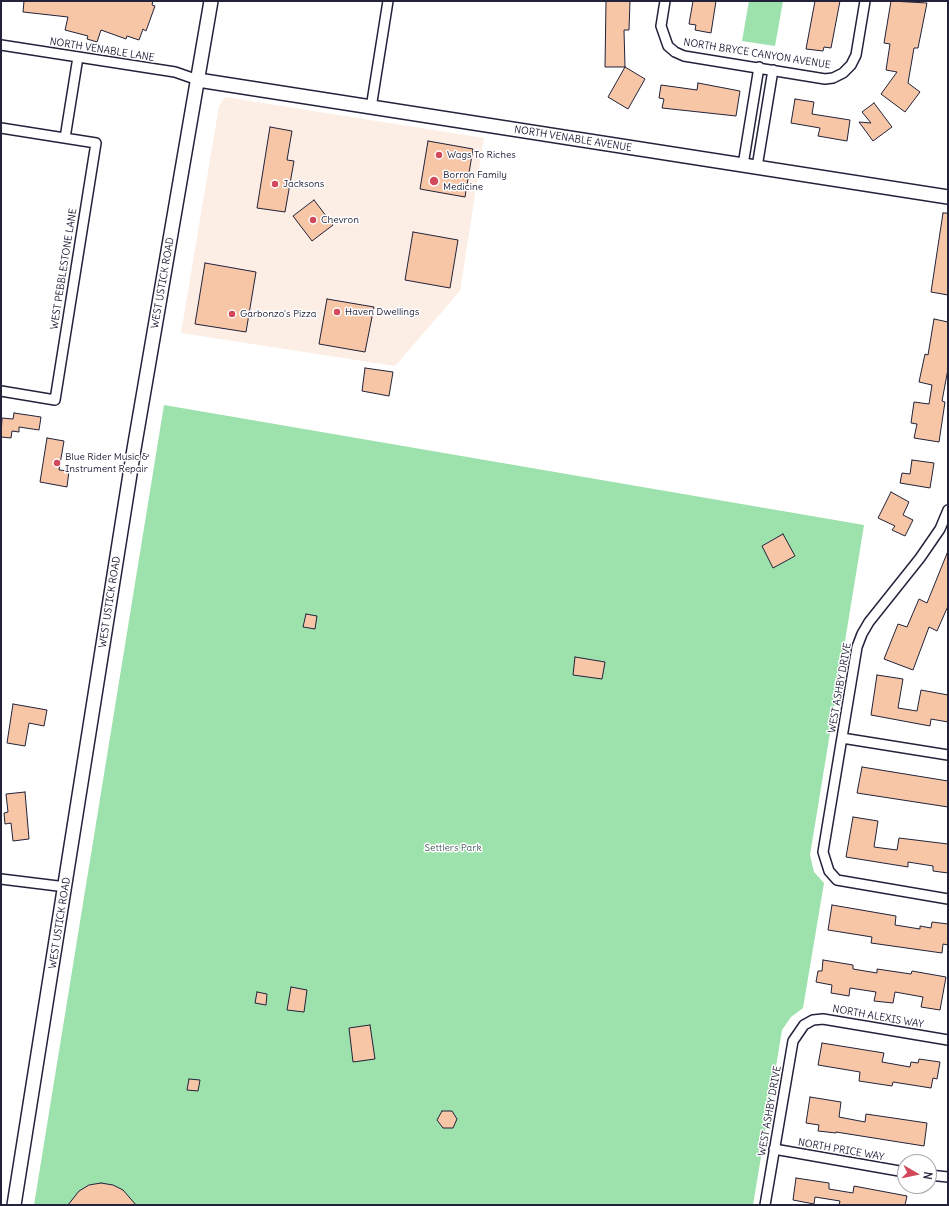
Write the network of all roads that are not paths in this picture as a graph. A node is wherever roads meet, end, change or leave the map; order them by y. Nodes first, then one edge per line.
1 (211, 1) edge
2 (388, 1) edge
3 (665, 1) edge
4 (865, 1) edge
5 (1, 45) edge
6 (78, 57) junction
7 (759, 67) junction
8 (773, 70) junction
9 (198, 80) junction
10 (370, 108) junction
11 (1, 128) edge
12 (65, 138) junction
13 (743, 165) junction
14 (757, 167) junction
15 (948, 197) edge
16 (1, 391) edge
17 (948, 510) edge
18 (842, 738) junction
19 (948, 755) edge
20 (1, 879) edge
21 (66, 887) junction
22 (948, 899) edge
23 (805, 1024) joint
24 (948, 1040) edge
25 (774, 1149) junction
26 (897, 1171) edge
27 (937, 1176) edge
28 (948, 1177) edge
29 (14, 1205) edge
30 (765, 1205) edge

1 - 9 main road, WEST USTICK ROAD
2 - 10 street
3 - 7 street, NORTH BRYCE CANYON AVENUE
4 - 8 street, NORTH BRYCE CANYON AVENUE
5 - 6 street, NORTH VENABLE LANE
6 - 9 street, NORTH VENABLE LANE
6 - 12 street
7 - 8 street, NORTH BRYCE CANYON AVENUE
7 - 13 street
8 - 14 street
9 - 10 main road, NORTH VENABLE AVENUE
9 - 21 main road, WEST USTICK ROAD
10 - 13 main road, NORTH VENABLE AVENUE
11 - 12 street
12 - 16 street, WEST PEBBLESTONE LANE
13 - 14 main road, NORTH VENABLE AVENUE
14 - 15 main road, NORTH VENABLE AVENUE
17 - 18 street, WEST ASHBY DRIVE
18 - 19 street
18 - 22 street, WEST ASHBY DRIVE
20 - 21 street
21 - 29 main road, WEST USTICK ROAD
23 - 24 street, NORTH ALEXIS WAY
23 - 25 street, WEST ASHBY DRIVE
25 - 26 street, NORTH PRICE WAY
25 - 30 street, WEST ASHBY DRIVE
27 - 28 street

